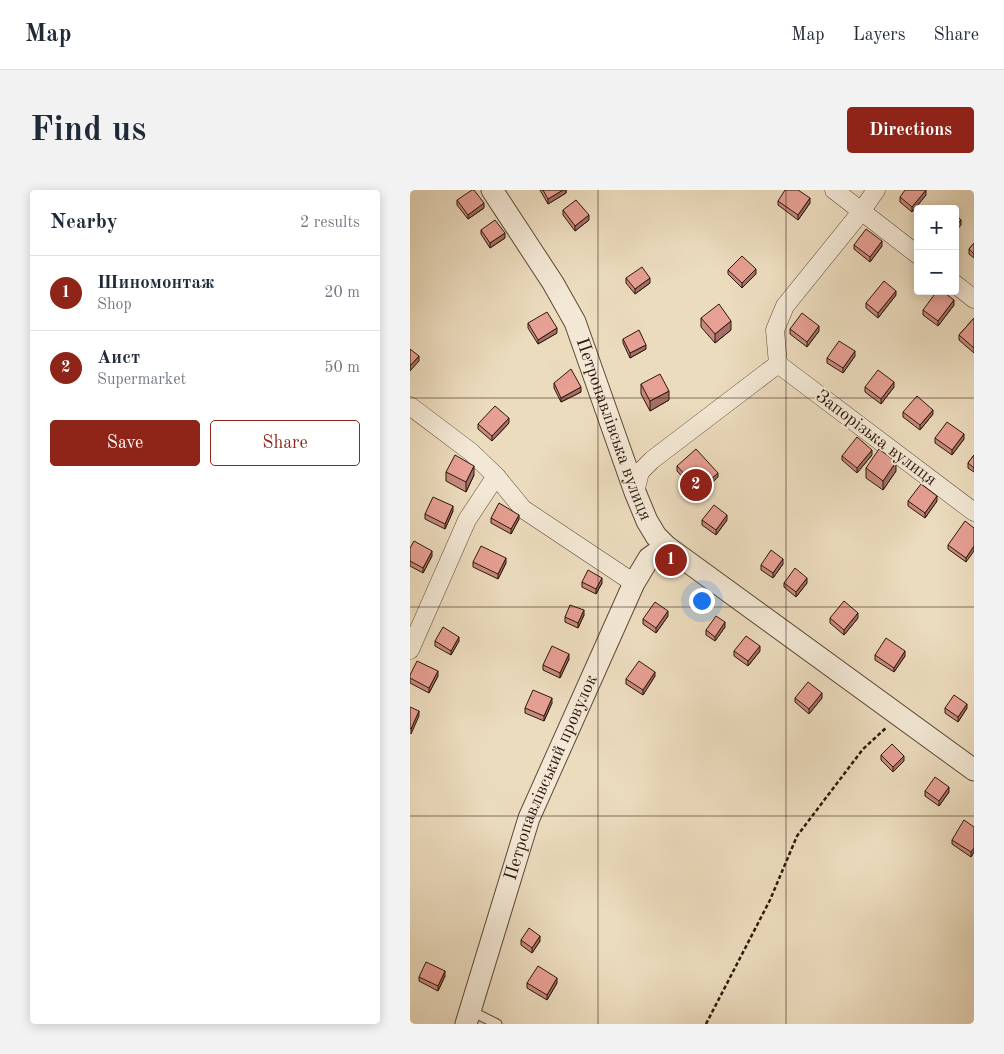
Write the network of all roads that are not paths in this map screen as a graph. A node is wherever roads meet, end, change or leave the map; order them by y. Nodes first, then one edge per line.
1 (492, 190) edge
2 (834, 190) edge
3 (876, 190) edge
4 (861, 212) junction
5 (914, 253) edge
6 (959, 287) edge
7 (974, 299) edge
8 (778, 364) junction
9 (410, 406) edge
10 (496, 476) junction
11 (635, 492) junction
12 (974, 512) edge
13 (666, 546) junction
14 (634, 583) junction
15 (410, 650) edge
16 (974, 770) edge
17 (468, 1018) edge
18 (497, 1024) edge

1 - 11 street, Петропавлівська вулиця
2 - 4 street
3 - 4 street
4 - 5 street
4 - 8 street
6 - 7 street
8 - 11 street
8 - 12 street, Запорізька вулиця
9 - 10 street
10 - 14 street
10 - 15 street
11 - 13 street, Петропавлівська вулиця
13 - 14 street, Петропавлівський провулок
13 - 16 street, Петропавлівська вулиця
14 - 17 street, Петропавлівський провулок
17 - 18 lane

